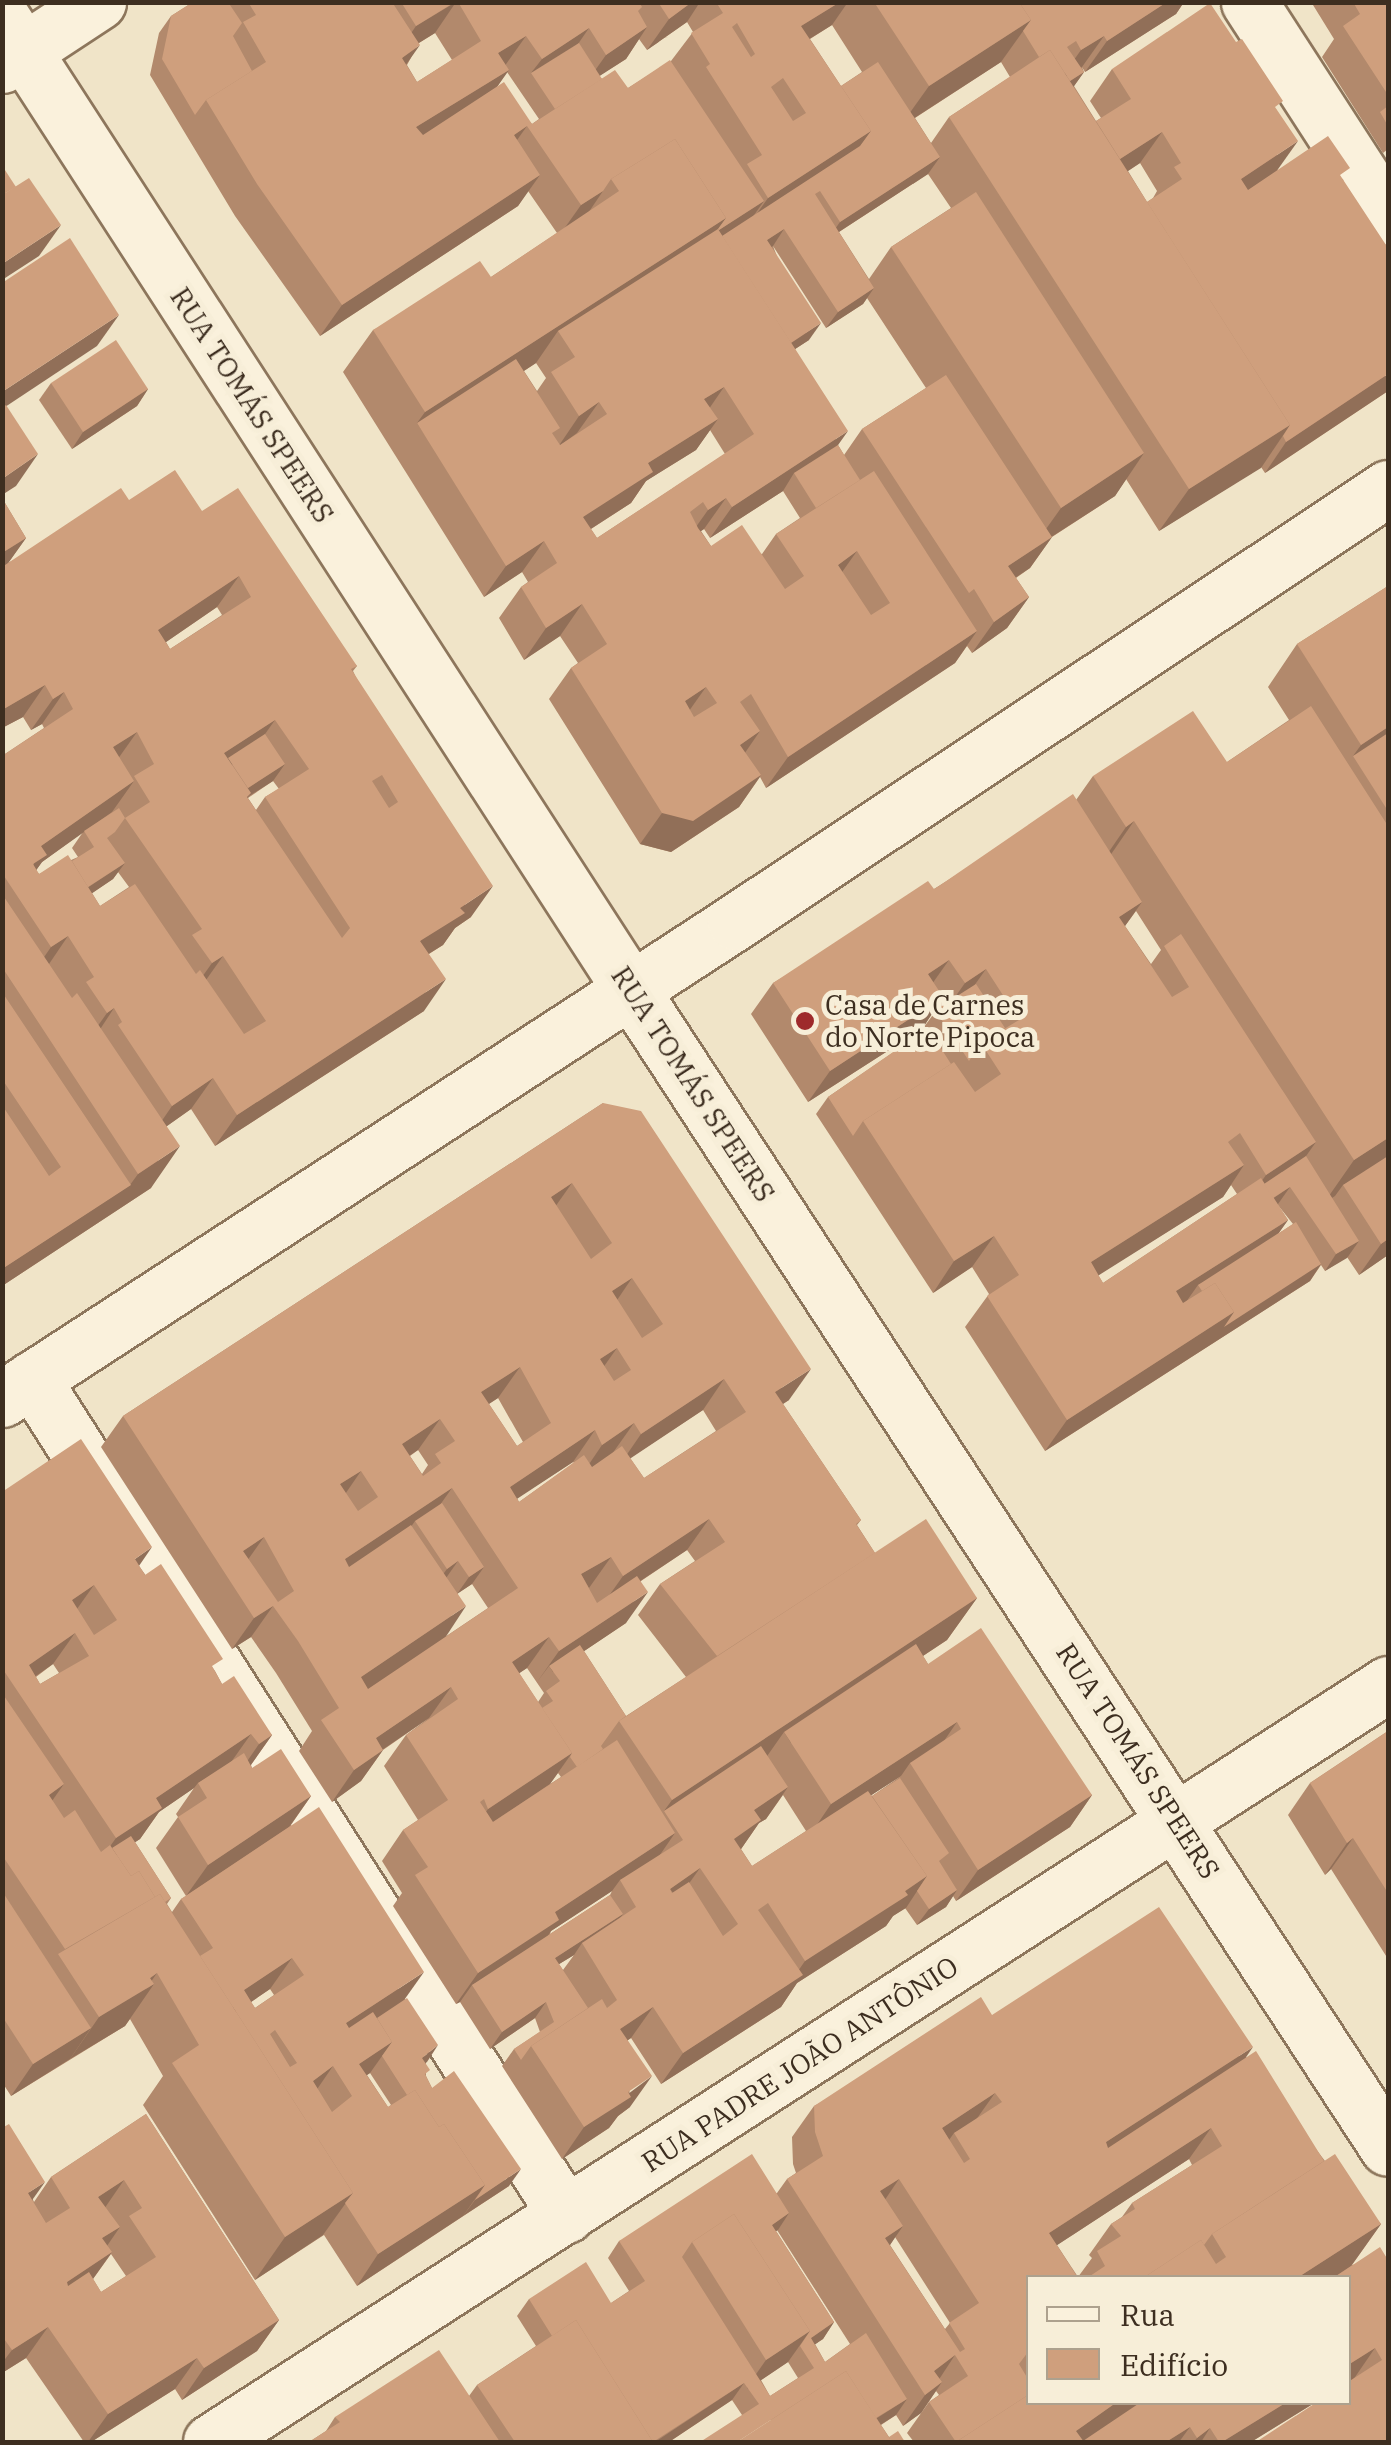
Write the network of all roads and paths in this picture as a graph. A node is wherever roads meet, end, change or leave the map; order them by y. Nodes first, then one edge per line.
1 (98, 2) edge
2 (1250, 2) edge
3 (10, 44) edge
4 (1388, 217) edge
5 (1388, 488) edge
6 (630, 990) junction
7 (17, 1389) edge
8 (1388, 1684) edge
9 (1178, 1822) junction
10 (1388, 2148) edge
11 (566, 2215) junction
12 (211, 2442) edge

1 - 3 street
2 - 4 street
3 - 6 street, RUA TOMÁS SPEERS
5 - 6 street
6 - 7 street
6 - 9 street, RUA TOMÁS SPEERS
7 - 11 street
8 - 9 street, RUA PADRE JOÃO ANTÔNIO
9 - 10 street, RUA TOMÁS SPEERS
9 - 11 street, RUA PADRE JOÃO ANTÔNIO
11 - 12 street, RUA PADRE JOÃO ANTÔNIO

